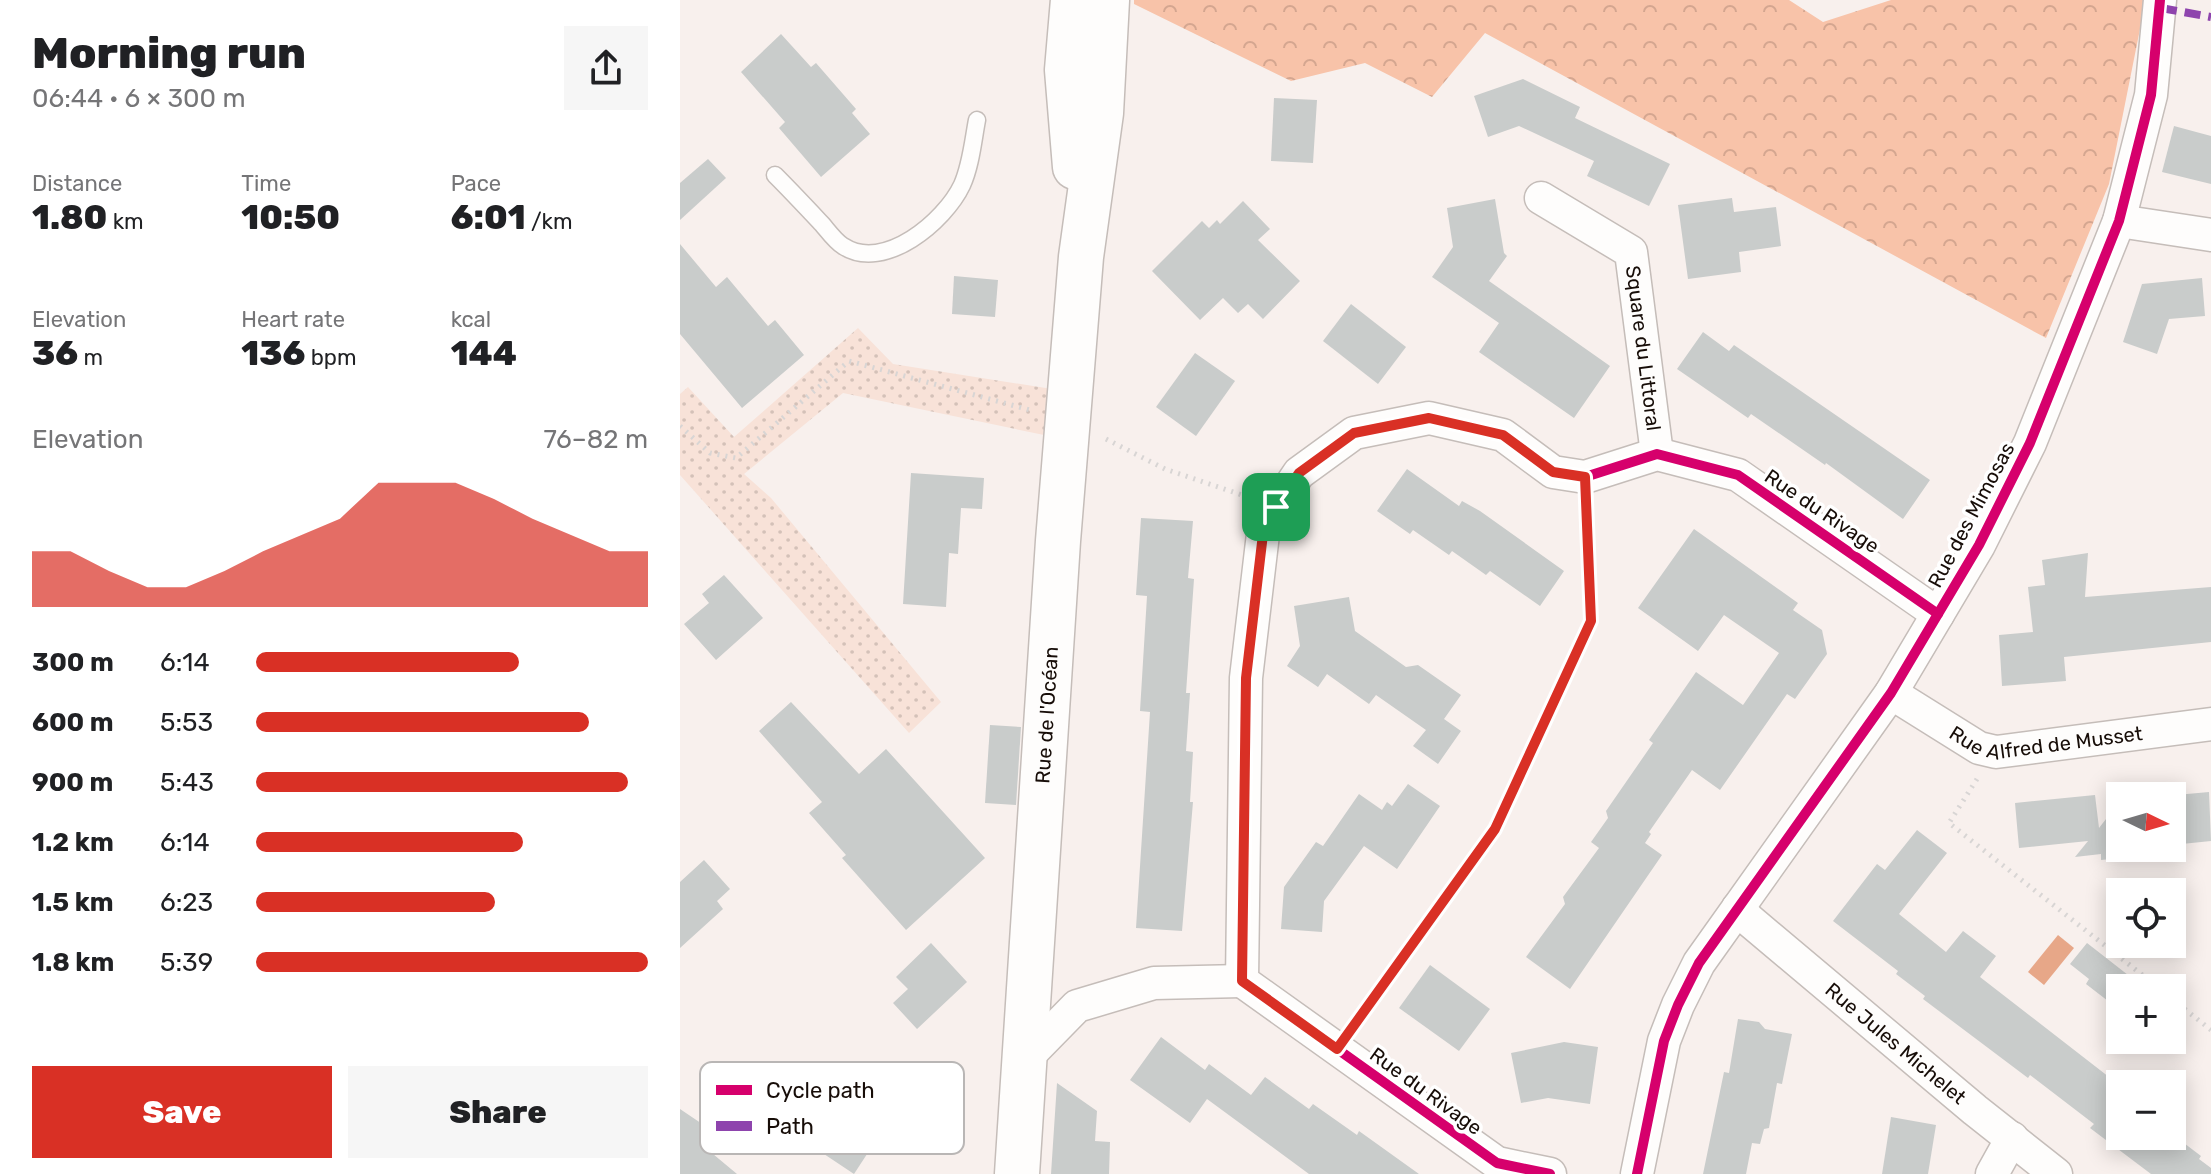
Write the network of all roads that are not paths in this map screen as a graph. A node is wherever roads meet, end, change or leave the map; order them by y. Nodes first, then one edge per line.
1 (1073, 0) edge
2 (1107, 0) edge
3 (2160, 0) edge
4 (977, 120) dead end
5 (775, 175) dead end
6 (1541, 198) dead end
7 (2119, 221) junction
8 (2211, 235) edge
9 (1081, 257) junction
10 (1657, 454) junction
11 (1938, 614) junction
12 (1891, 693) junction
13 (2211, 724) edge
14 (1738, 908) junction
15 (1242, 981) junction
16 (1026, 1058) junction
17 (2012, 1138) junction
18 (1017, 1174) edge
19 (1550, 1174) edge
20 (1637, 1174) edge
21 (1992, 1174) edge
22 (2056, 1174) edge

1 - 9 main road, Rue de l'Océan
2 - 9 main road, Rue de l'Océan
3 - 7 street, Rue des Mimosas
4 - 5 lane
6 - 10 street, Square du Littoral
7 - 8 street
7 - 11 street, Rue des Mimosas
9 - 16 main road, Rue de l'Océan
10 - 11 street, Rue du Rivage
10 - 15 street
11 - 12 street, Rue des Mimosas
12 - 13 street, Rue Alfred de Musset
12 - 14 street, Rue des Mimosas
14 - 17 street, Rue Jules Michelet
14 - 20 street, Rue des Mimosas
15 - 16 street
15 - 19 street, Rue du Rivage
16 - 18 main road, Rue de l'Océan
17 - 21 street
17 - 22 street, Rue Jules Michelet

